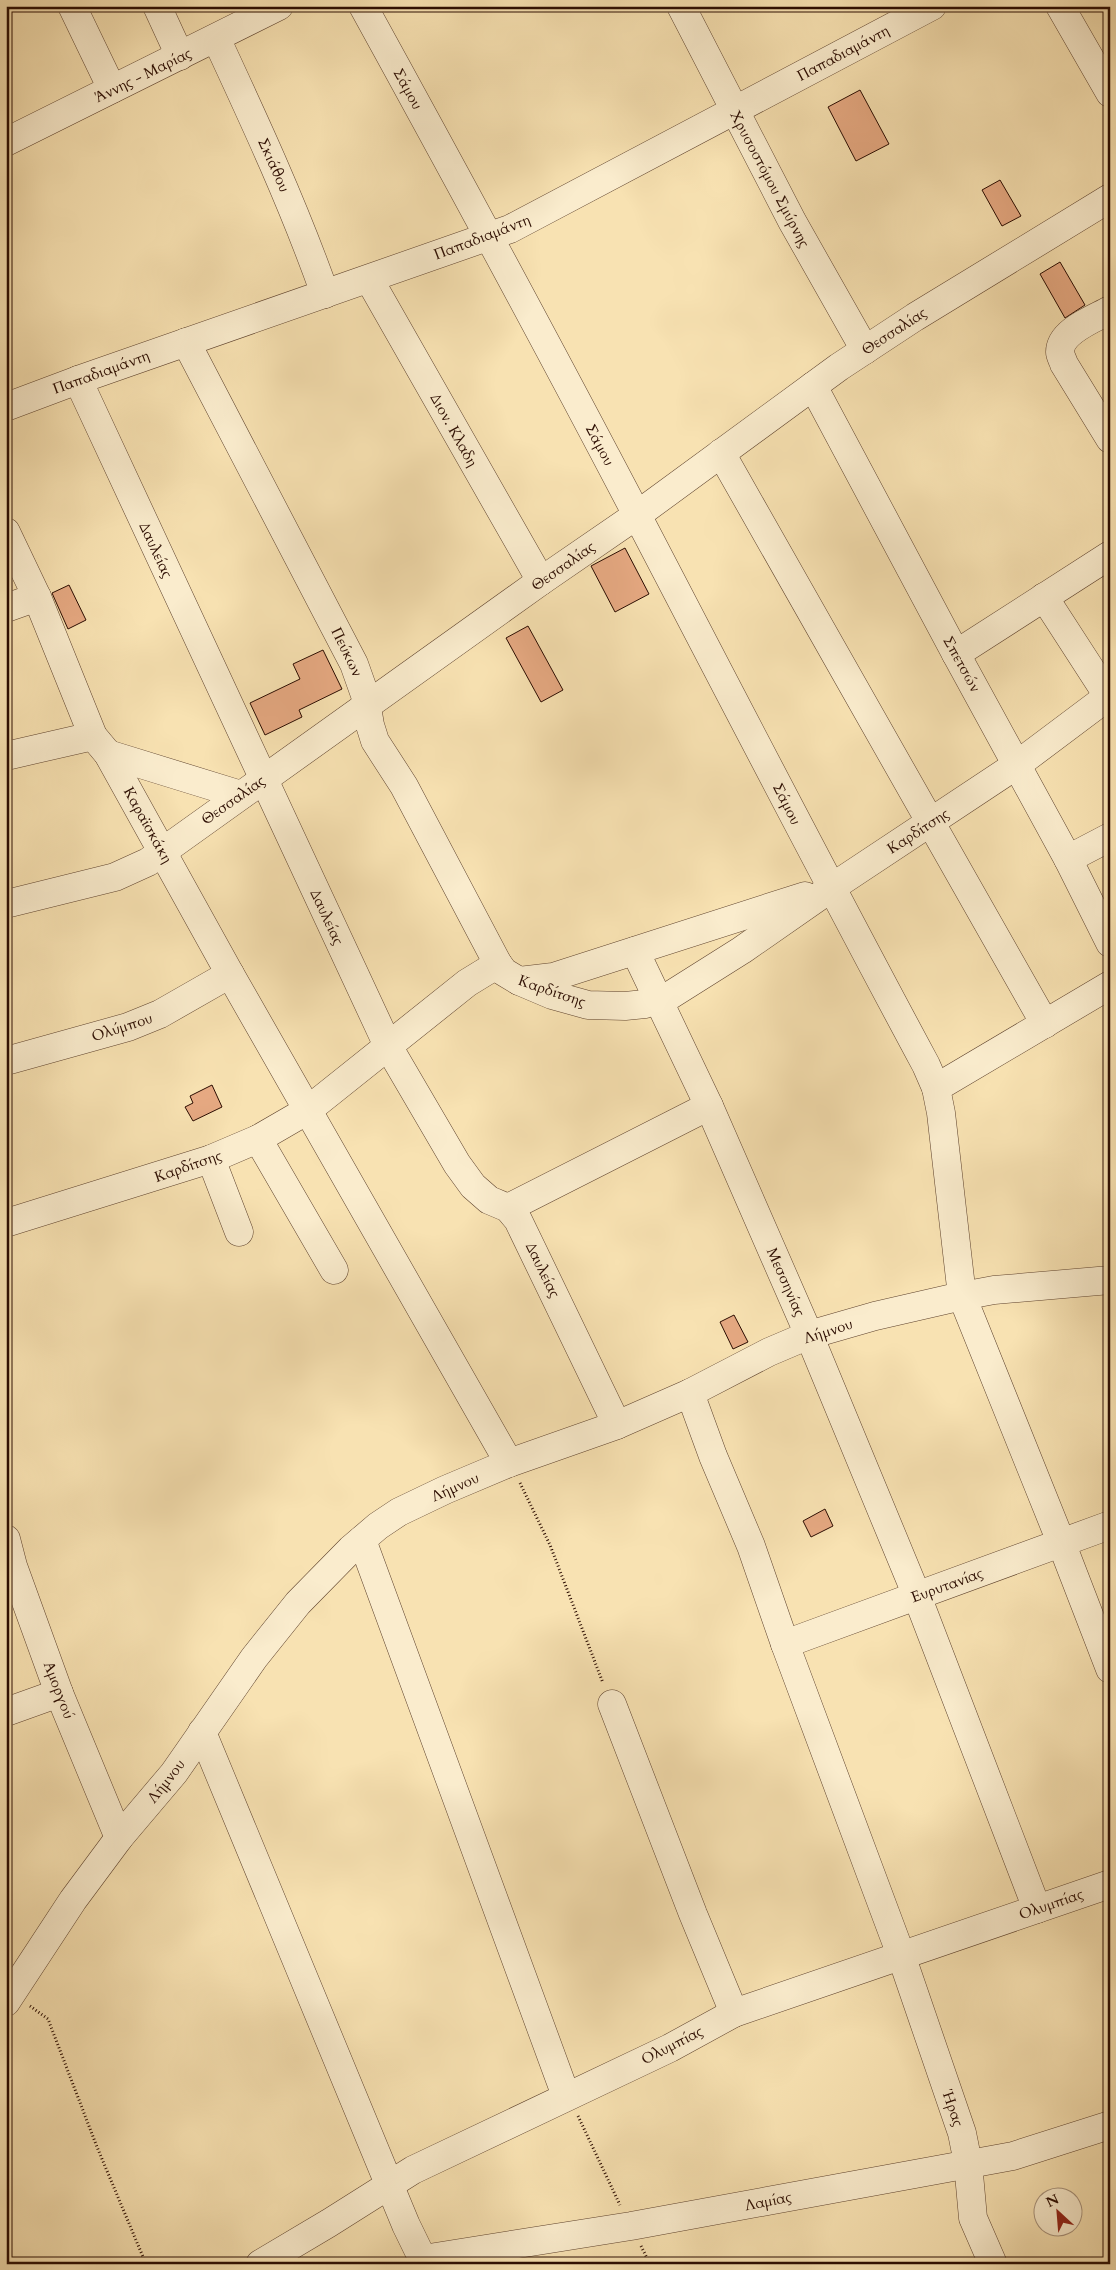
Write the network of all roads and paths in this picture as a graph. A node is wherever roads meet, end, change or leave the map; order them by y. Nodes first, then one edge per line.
1 (72, 6) edge
2 (157, 6) edge
3 (279, 6) edge
4 (363, 6) edge
5 (681, 6) edge
6 (932, 6) edge
7 (1060, 6) edge
8 (216, 38) junction
9 (180, 56) junction
10 (112, 89) junction
11 (1110, 93) edge
12 (733, 110) junction
13 (6, 142) edge
14 (1110, 198) edge
15 (490, 237) junction
16 (369, 279) junction
17 (325, 294) junction
18 (1110, 310) edge
19 (186, 342) junction
20 (865, 350) junction
21 (78, 380) junction
22 (813, 386) junction
23 (6, 407) edge
24 (1110, 439) edge
25 (721, 453) junction
26 (637, 515) junction
27 (6, 532) edge
28 (1110, 555) edge
29 (541, 580) junction
30 (37, 597) junction
31 (1044, 597) junction
32 (6, 608) edge
33 (956, 654) junction
34 (1109, 695) edge
35 (368, 706) junction
36 (101, 745) junction
37 (6, 756) edge
38 (1018, 764) junction
39 (262, 780) junction
40 (241, 795) junction
41 (932, 823) junction
42 (1110, 837) edge
43 (163, 850) junction
44 (1068, 859) junction
45 (831, 888) junction
46 (6, 904) edge
47 (1110, 943) edge
48 (635, 951) junction
49 (498, 964) junction
50 (230, 974) junction
51 (518, 981) junction
52 (1110, 985) edge
53 (658, 1000) junction
54 (1045, 1024) junction
55 (388, 1046) junction
56 (6, 1061) edge
57 (936, 1088) junction
58 (709, 1106) junction
59 (308, 1110) junction
60 (258, 1139) junction
61 (211, 1159) junction
62 (508, 1208) junction
63 (6, 1223) edge
64 (239, 1232) dead end
65 (334, 1270) dead end
66 (1110, 1280) edge
67 (962, 1296) junction
68 (809, 1336) junction
69 (690, 1393) junction
70 (617, 1425) junction
71 (509, 1463) junction
72 (1110, 1525) edge
73 (6, 1539) edge
74 (362, 1540) junction
75 (1061, 1542) junction
76 (918, 1596) junction
77 (785, 1644) junction
78 (1110, 1669) edge
79 (59, 1693) junction
80 (612, 1704) joint
81 (6, 1712) edge
82 (202, 1732) junction
83 (119, 1838) junction
84 (1110, 1884) edge
85 (1037, 1910) junction
86 (901, 1955) junction
87 (8, 2000) edge
88 (734, 2013) junction
89 (566, 2096) junction
90 (1110, 2125) edge
91 (968, 2164) junction
92 (389, 2184) junction
93 (631, 2226) junction
94 (424, 2262) edge
95 (146, 2264) edge
96 (260, 2264) edge
97 (650, 2264) edge
98 (993, 2264) edge

1 - 10 street
2 - 9 street
3 - 8 street, Άννης - Μαρίας
4 - 15 street, Σάμου
5 - 12 street, Χρυσοστόμου Σμύρνης
6 - 12 street, Παπαδιαμάντη
7 - 11 street
8 - 9 street, Άννης - Μαρίας
8 - 17 street, Σκιάθου
9 - 10 street, Άννης - Μαρίας
10 - 13 street, Άννης - Μαρίας
12 - 15 street, Παπαδιαμάντη
12 - 20 street, Χρυσοστόμου Σμύρνης
14 - 20 street, Θεσσαλίας
15 - 16 street, Παπαδιαμάντη
15 - 26 street, Σάμου
16 - 17 street, Παπαδιαμάντη
16 - 29 street, Διον. Κλαδη
17 - 19 street, Παπαδιαμάντη
18 - 24 street
19 - 21 street, Παπαδιαμάντη
19 - 35 street, Πεύκων
20 - 22 street, Θεσσαλίας
21 - 23 street, Παπαδιαμάντη
21 - 39 street, Δαυλείας
22 - 25 street, Θεσσαλίας
22 - 33 street, Σπετσών
25 - 26 street, Θεσσαλίας
25 - 41 street
26 - 29 street, Θεσσαλίας
26 - 45 street, Σάμου
27 - 30 street, Καραϊσκάκη
28 - 31 street
29 - 35 street, Θεσσαλίας
30 - 32 street
30 - 36 street, Καραϊσκάκη
31 - 33 street
31 - 34 street
33 - 38 street, Σπετσών
34 - 38 street, Καρδίτσης
35 - 39 street, Θεσσαλίας
35 - 49 street, Πεύκων
36 - 37 street
36 - 40 street
36 - 43 street, Καραϊσκάκη
38 - 41 street, Καρδίτσης
38 - 44 street, Σπετσών
39 - 40 street, Θεσσαλίας
39 - 55 street, Δαυλείας
40 - 43 street, Θεσσαλίας
41 - 45 street, Καρδίτσης
41 - 54 street
42 - 44 street
43 - 46 street, Θεσσαλίας
43 - 50 street, Καραϊσκάκη
44 - 47 street, Σπετσών
45 - 48 street
45 - 53 street, Καρδίτσης
45 - 57 street, Σάμου
48 - 51 street
48 - 53 street, Μεσσηνίας
49 - 51 street, Καρδίτσης
49 - 55 street, Καρδίτσης
50 - 56 street, Ολύμπου
50 - 59 street, Καραϊσκάκη
51 - 53 street, Καρδίτσης
52 - 54 street
53 - 58 street, Μεσσηνίας
54 - 57 street
55 - 59 street, Καρδίτσης
55 - 62 street, Δαυλείας
57 - 67 street, Σάμου
58 - 62 street
58 - 68 street, Μεσσηνίας
59 - 60 street, Καρδίτσης
59 - 71 street, Καραϊσκάκη
60 - 61 street, Καρδίτσης
60 - 65 street
61 - 63 street, Καρδίτσης
61 - 64 street
62 - 70 street, Δαυλείας
66 - 67 street, Λήμνου
67 - 68 street, Λήμνου
67 - 75 street, Σάμου
68 - 69 street, Λήμνου
68 - 76 street, Μεσσηνίας
69 - 70 street, Λήμνου
69 - 77 street, Ήρας
70 - 71 street, Λήμνου
71 - 74 street, Λήμνου
71 - 80 path
72 - 75 street, Ευρυτανίας
73 - 79 street, Αμοργού
74 - 82 street, Λήμνου
74 - 89 street
75 - 76 street, Ευρυτανίας
75 - 78 street, Σάμου
76 - 77 street, Ευρυτανίας
76 - 85 street, Μεσσηνίας
77 - 86 street, Ήρας
79 - 81 street
79 - 83 street, Αμοργού
80 - 88 street
82 - 83 street, Λήμνου
82 - 92 street
83 - 87 street, Λήμνου
84 - 85 street, Ολυμπίας
85 - 86 street, Ολυμπίας
86 - 88 street, Ολυμπίας
86 - 91 street, Ήρας
87 - 95 path
88 - 89 street, Ολυμπίας
89 - 92 street, Ολυμπίας
89 - 93 path
90 - 91 street, Λαμίας
91 - 93 street, Λαμίας
91 - 98 street, Ήρας
92 - 94 street
92 - 96 street, Ολυμπίας
93 - 94 street, Λαμίας
93 - 97 path

